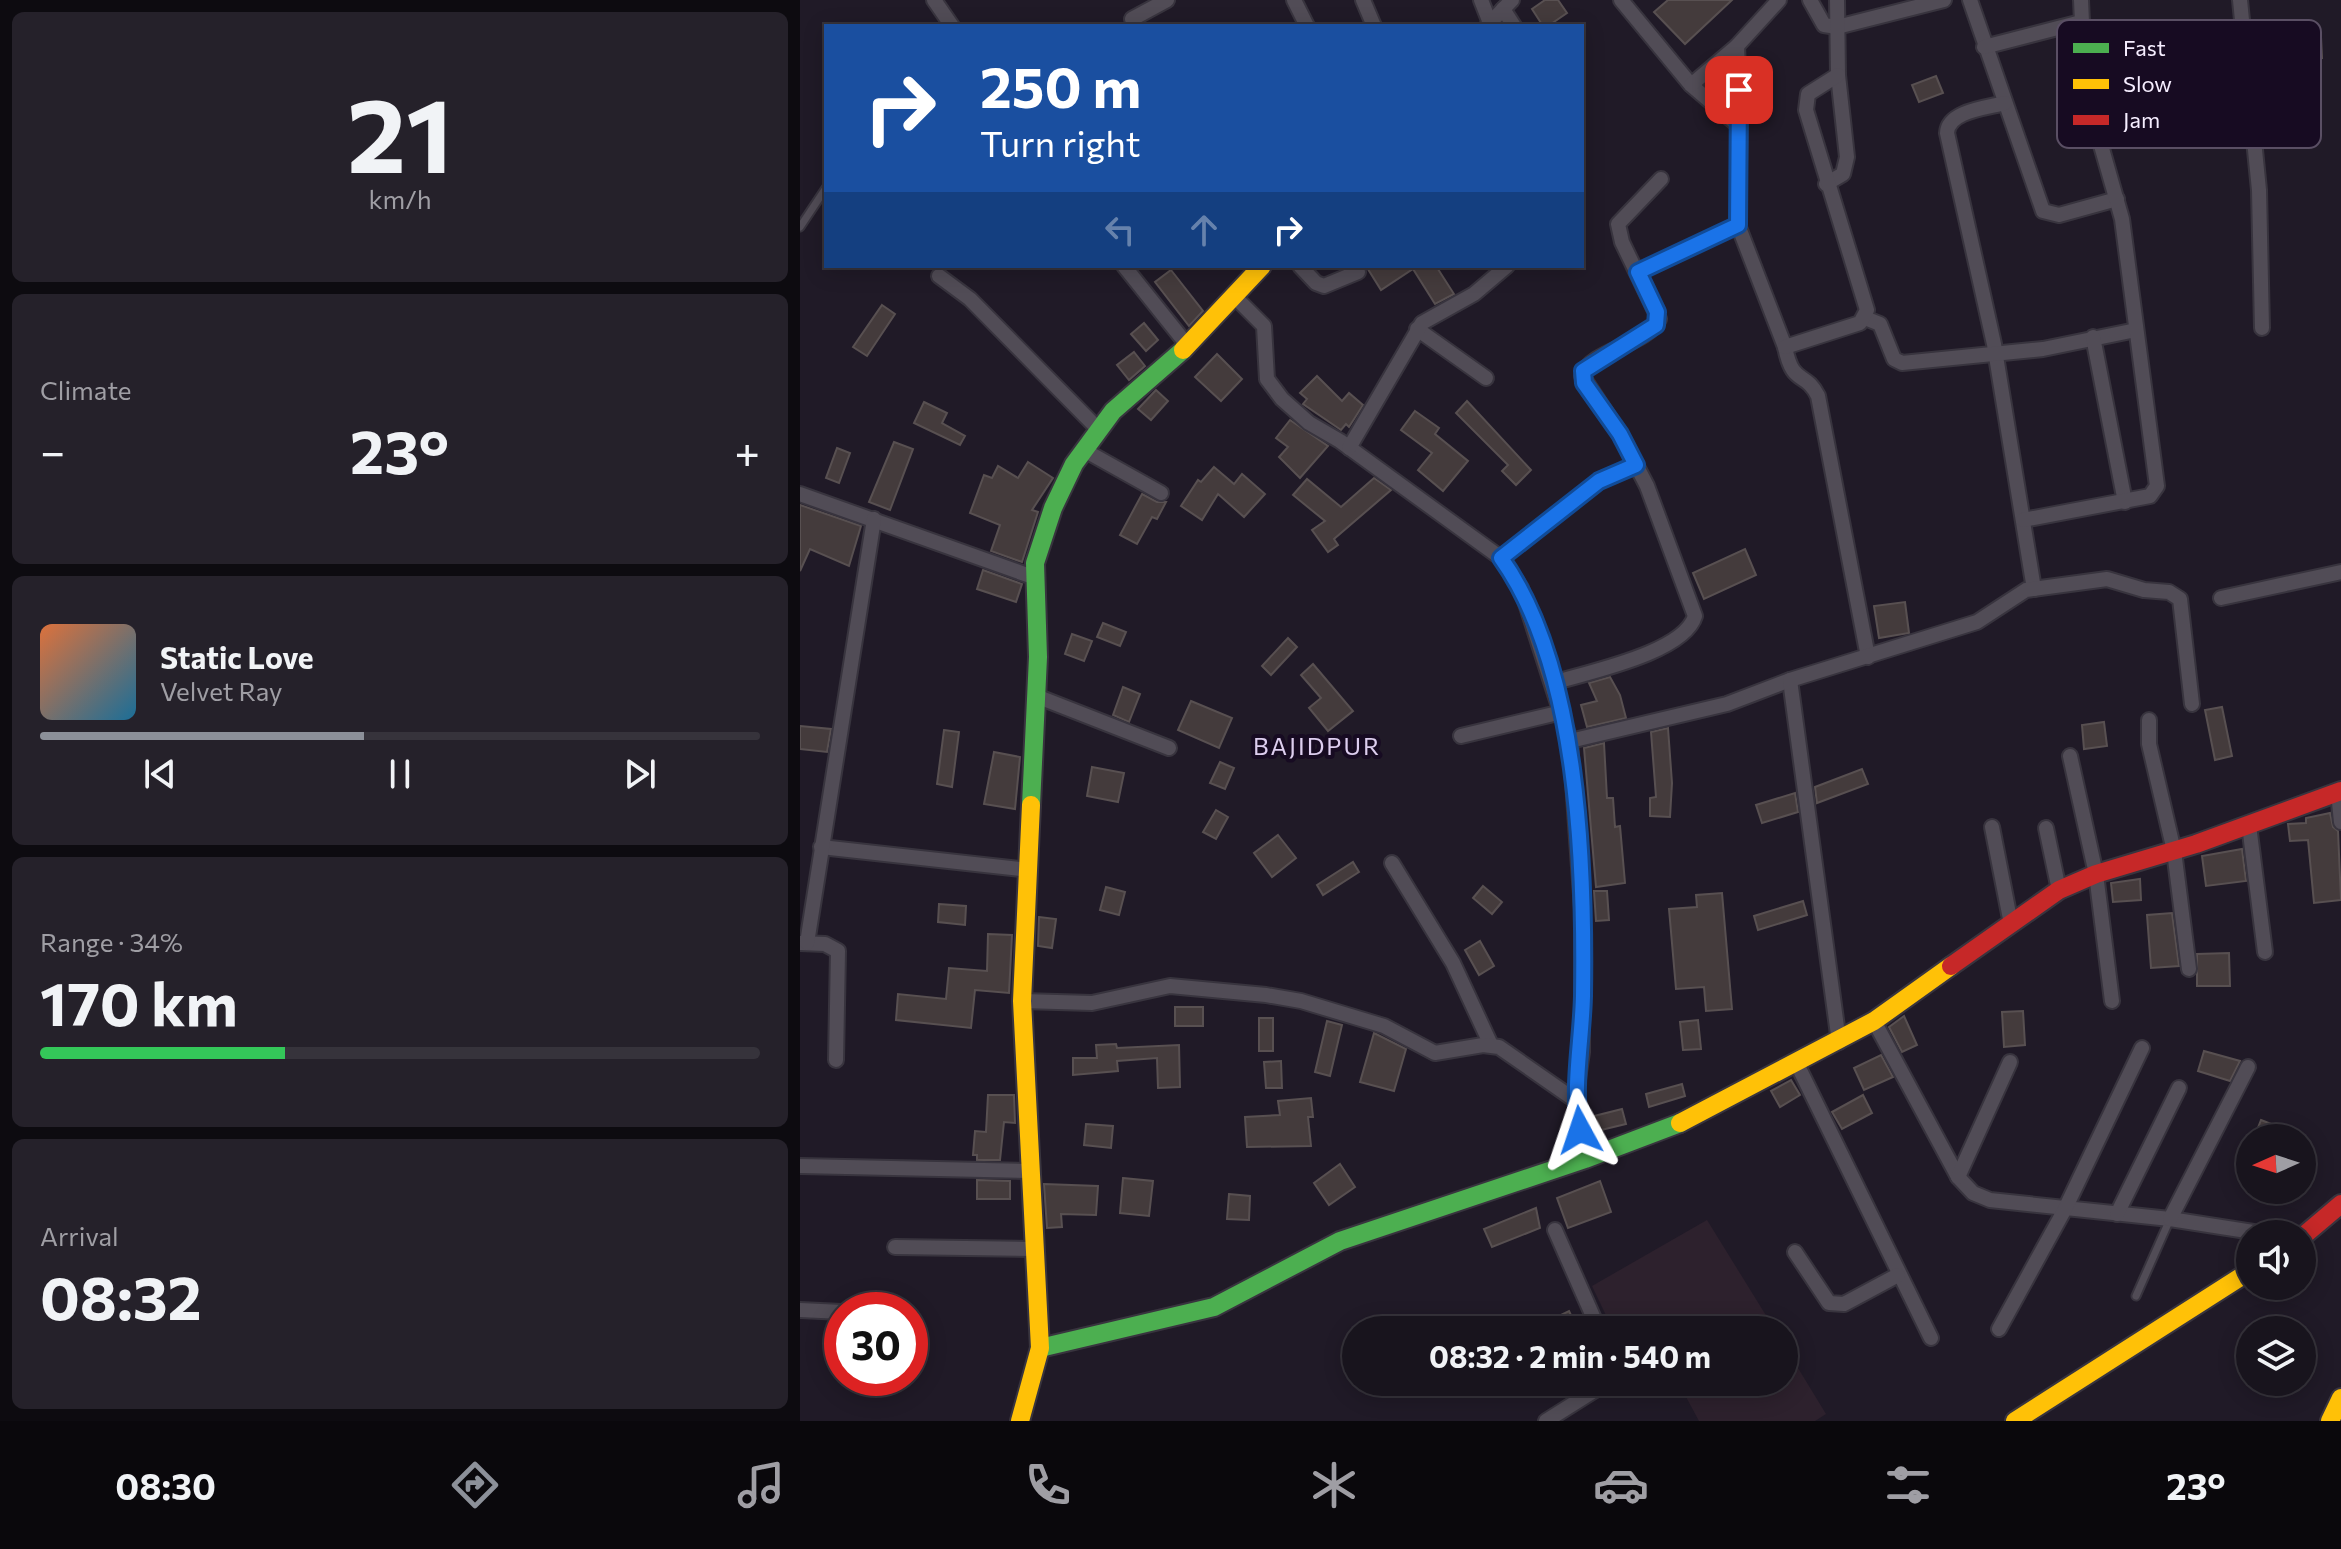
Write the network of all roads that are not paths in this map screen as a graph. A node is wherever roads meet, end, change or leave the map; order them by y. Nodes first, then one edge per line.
1 (934, 0) edge
2 (1167, 0) edge
3 (1294, 0) edge
4 (1363, 0) edge
5 (1481, 0) edge
6 (1621, 0) edge
7 (1779, 0) edge
8 (1810, 0) edge
9 (1837, 0) edge
10 (1944, 0) edge
11 (1970, 0) edge
12 (2085, 0) edge
13 (2240, 0) edge
14 (1508, 5) edge
15 (1132, 19) dead end
16 (2081, 20) edge
17 (2242, 20) edge
18 (951, 24) edge
19 (1306, 24) edge
20 (1373, 24) edge
21 (1489, 24) edge
22 (1837, 27) junction
23 (2057, 28) edge
24 (1737, 46) junction
25 (1984, 47) junction
26 (1838, 75) junction
27 (1691, 85) junction
28 (2005, 103) junction
29 (1740, 127) junction
30 (2102, 148) edge
31 (2255, 148) edge
32 (1661, 179) dead end
33 (1826, 184) junction
34 (824, 191) edge
35 (2117, 199) junction
36 (1738, 225) junction
37 (800, 227) edge
38 (1126, 268) edge
39 (1260, 268) edge
40 (1302, 268) edge
41 (1505, 268) edge
42 (1358, 272) dead end
43 (1638, 272) junction
44 (939, 276) dead end
45 (1234, 296) junction
46 (1865, 318) junction
47 (2262, 328) dead end
48 (1417, 329) junction
49 (2136, 330) junction
50 (2093, 337) junction
51 (1188, 346) junction
52 (1785, 347) junction
53 (1996, 355) junction
54 (1486, 378) dead end
55 (1099, 430) junction
56 (1349, 448) junction
57 (1084, 450) junction
58 (1636, 465) junction
59 (1161, 493) dead end
60 (800, 494) edge
61 (2125, 502) junction
62 (874, 519) junction
63 (2023, 520) junction
64 (1501, 558) junction
65 (2341, 572) edge
66 (1033, 577) junction
67 (2034, 589) junction
68 (2221, 598) dead end
69 (1868, 657) junction
70 (1790, 680) junction
71 (1553, 683) junction
72 (1036, 696) junction
73 (2192, 704) dead end
74 (1562, 712) junction
75 (2149, 720) dead end
76 (1461, 736) dead end
77 (1570, 741) junction
78 (1169, 748) dead end
79 (2070, 756) dead end
80 (2340, 791) edge
81 (2341, 822) edge
82 (2249, 825) junction
83 (1992, 827) dead end
84 (2046, 828) dead end
85 (821, 847) junction
86 (2174, 851) junction
87 (1392, 863) dead end
88 (1029, 870) junction
89 (2096, 874) junction
90 (2059, 890) junction
91 (2011, 924) junction
92 (804, 943) edge
93 (2265, 952) dead end
94 (2189, 969) dead end
95 (1022, 1001) junction
96 (2112, 1001) dead end
97 (1874, 1021) junction
98 (1839, 1042) junction
99 (1491, 1045) junction
100 (2142, 1048) dead end
101 (836, 1060) dead end
102 (2010, 1062) dead end
103 (1797, 1064) junction
104 (2248, 1067) dead end
105 (2179, 1088) dead end
106 (1575, 1100) junction
107 (1585, 1159) junction
108 (800, 1166) edge
109 (1031, 1171) junction
110 (1958, 1177) junction
111 (2341, 1204) edge
112 (2065, 1209) junction
113 (2117, 1214) junction
114 (2170, 1219) junction
115 (2316, 1225) edge
116 (2236, 1229) edge
117 (1555, 1230) dead end
118 (895, 1247) dead end
119 (1034, 1249) junction
120 (1795, 1252) dead end
121 (1898, 1275) junction
122 (2236, 1280) edge
123 (2136, 1296) dead end
124 (800, 1310) edge
125 (824, 1311) edge
126 (1593, 1316) edge
127 (1999, 1329) dead end
128 (1931, 1338) dead end
129 (1040, 1348) junction
130 (1588, 1396) edge
131 (2341, 1398) edge
132 (1024, 1419) edge
133 (1554, 1419) edge
134 (2015, 1421) edge
135 (2330, 1421) edge

1 - 18 street
2 - 15 street
3 - 19 street
4 - 20 street
5 - 21 street
6 - 27 street
7 - 24 street
8 - 22 street
9 - 22 street
10 - 22 street
11 - 25 street
12 - 16 street
13 - 17 street
14 - 21 street
22 - 26 street
23 - 25 street
24 - 27 street
24 - 29 street
25 - 28 street
26 - 33 street
26 - 33 street
27 - 29 street
28 - 35 street
28 - 53 street
29 - 36 street
30 - 35 street
31 - 47 street
32 - 43 street
33 - 46 street
34 - 37 lane
35 - 49 street
36 - 43 street
36 - 52 street
38 - 51 street
39 - 45 street
40 - 42 street
41 - 48 street
43 - 58 street
44 - 55 street
45 - 51 street
45 - 56 street
46 - 52 street
46 - 53 street
48 - 54 street
48 - 56 street
49 - 50 street
49 - 61 street
50 - 53 street
50 - 61 street
51 - 55 street
52 - 69 street
53 - 63 street
55 - 57 street
56 - 64 street
57 - 59 street
57 - 66 street
58 - 64 street
58 - 71 street
60 - 62 street
61 - 63 street
62 - 66 street
62 - 85 street
63 - 67 street
64 - 71 street
65 - 68 street
66 - 72 street
67 - 69 street
67 - 73 street
69 - 70 street
70 - 77 street
70 - 98 street
71 - 74 street
72 - 78 street
72 - 88 street
74 - 76 street
74 - 77 street
75 - 86 street
77 - 106 street
79 - 89 street
80 - 81 street
80 - 82 street
82 - 86 street
82 - 93 street
83 - 91 street
84 - 90 street
85 - 88 street
85 - 92 street
86 - 89 street
86 - 94 street
87 - 99 street
88 - 95 street
89 - 90 street
89 - 96 street
90 - 91 street
91 - 97 street
92 - 101 street
95 - 99 street
95 - 109 street
97 - 98 street
97 - 110 street
98 - 103 street
99 - 106 street
100 - 112 street
102 - 110 street
103 - 107 street
103 - 121 street
104 - 114 street
105 - 113 street
106 - 107 street
107 - 129 street
108 - 109 street
109 - 119 street
110 - 112 street
111 - 115 street
112 - 113 street
112 - 127 street
113 - 114 street
114 - 116 street
114 - 123 lane
117 - 126 street
118 - 119 street
119 - 129 street
120 - 121 street
121 - 128 street
122 - 134 street
124 - 125 street
129 - 132 street
130 - 133 street
131 - 135 street

